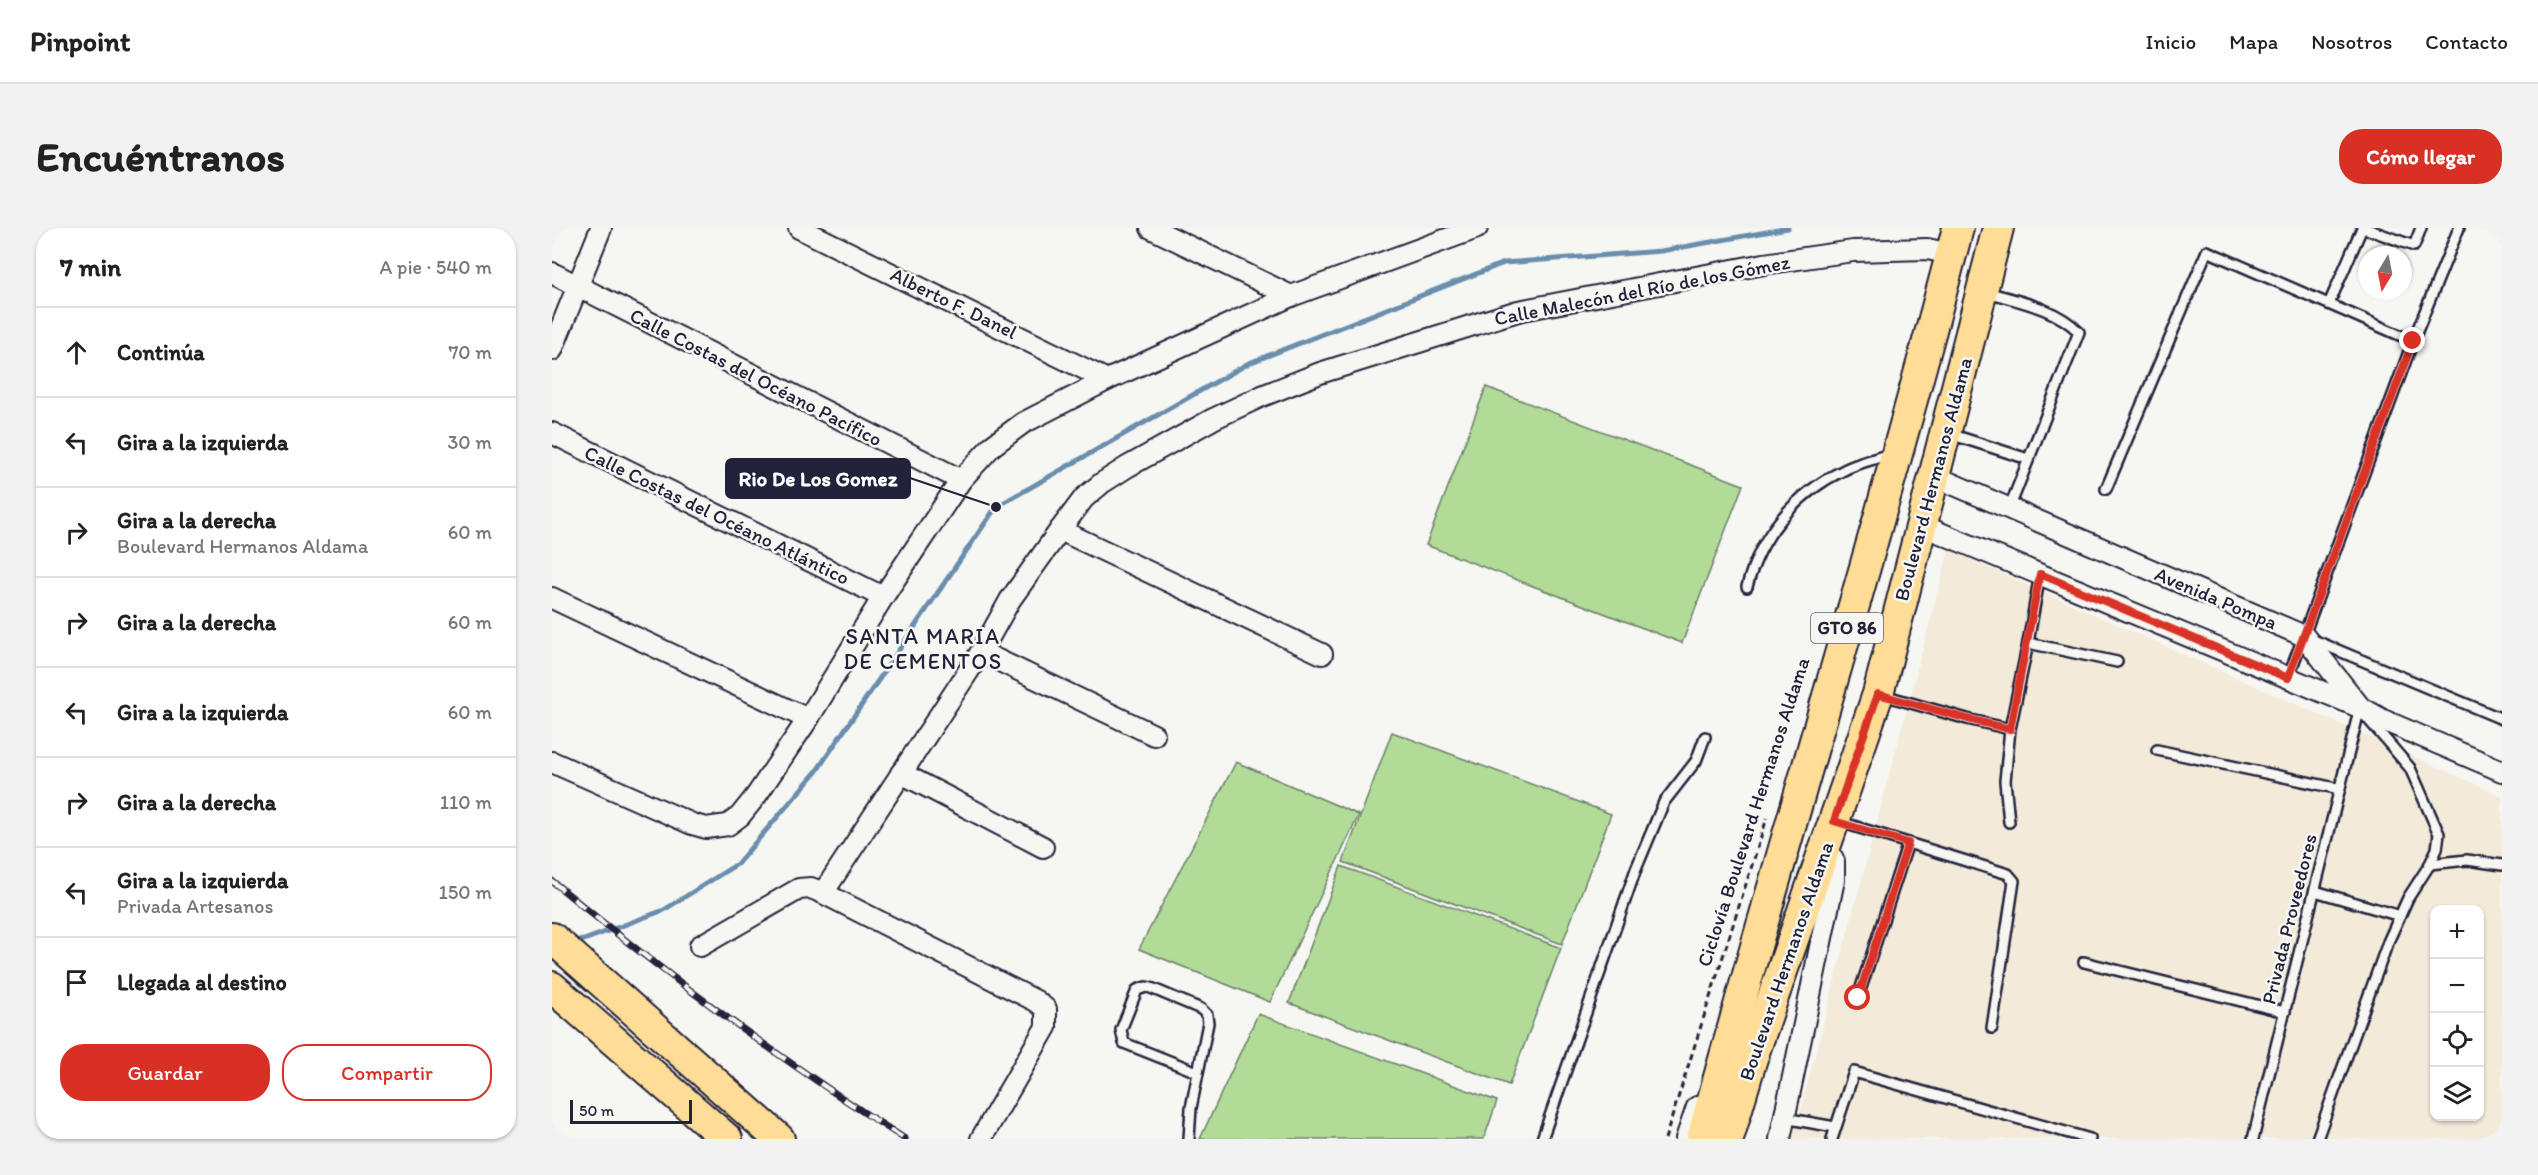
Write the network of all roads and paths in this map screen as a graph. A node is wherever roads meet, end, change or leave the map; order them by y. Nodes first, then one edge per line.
1 (601, 228) edge
2 (799, 228) edge
3 (1151, 228) edge
4 (1477, 228) edge
5 (2363, 228) edge
6 (2421, 228) edge
7 (2458, 228) edge
8 (1996, 234) edge
9 (1955, 240) edge
10 (552, 273) edge
11 (577, 286) junction
12 (1982, 290) junction
13 (1291, 296) junction
14 (2329, 304) junction
15 (2413, 341) junction
16 (552, 350) edge
17 (1107, 380) junction
18 (552, 432) edge
19 (1946, 432) junction
20 (1898, 452) junction
21 (2028, 459) junction
22 (961, 480) junction
23 (2106, 489) dead end
24 (1887, 490) junction
25 (1928, 501) junction
26 (2009, 508) junction
27 (1060, 530) junction
28 (2040, 574) junction
29 (1747, 587) dead end
30 (883, 597) junction
31 (552, 598) edge
32 (2304, 636) junction
33 (2028, 643) junction
34 (981, 652) junction
35 (1322, 654) dead end
36 (2117, 662) dead end
37 (2288, 678) junction
38 (1878, 694) junction
39 (2360, 707) junction
40 (808, 719) junction
41 (2502, 719) edge
42 (2010, 729) junction
43 (1154, 735) dead end
44 (1705, 737) dead end
45 (2157, 750) dead end
46 (552, 762) edge
47 (2502, 771) edge
48 (901, 773) junction
49 (2340, 789) junction
50 (1770, 809) dead end
51 (2009, 822) dead end
52 (1830, 832) junction
53 (1908, 843) junction
54 (1043, 848) dead end
55 (2430, 864) junction
56 (2502, 866) edge
57 (2315, 891) junction
58 (823, 893) junction
59 (2400, 916) junction
60 (552, 938) edge
61 (700, 946) dead end
62 (2084, 962) dead end
63 (552, 987) edge
64 (1858, 998) dead end
65 (2285, 1012) junction
66 (1735, 1019) junction
67 (1992, 1028) dead end
68 (1197, 1072) junction
69 (1784, 1118) junction
70 (1835, 1127) junction
71 (727, 1139) edge
72 (779, 1139) edge
73 (981, 1139) edge
74 (1190, 1139) edge
75 (1542, 1139) edge
76 (1665, 1139) edge
77 (1686, 1139) edge
78 (1702, 1139) edge
79 (1728, 1139) edge
80 (1780, 1139) edge
81 (1833, 1139) edge
82 (2090, 1139) edge
83 (2253, 1139) edge
84 (2317, 1139) edge

1 - 11 street
2 - 17 street, Alberto F. Danel
3 - 13 street
4 - 13 street
5 - 6 lane
5 - 14 lane
7 - 15 lane
8 - 12 main road, Boulevard Hermanos Aldama / GTO 86
9 - 20 main road, Boulevard Hermanos Aldama / GTO 86
9 - 27 street, Calle Malecón del Río de los Gómez
10 - 11 street, Calle Costas del Océano Pacífico
11 - 16 street
11 - 22 street, Calle Costas del Océano Pacífico
12 - 19 main road, Boulevard Hermanos Aldama / GTO 86
12 - 21 lane
13 - 17 street
14 - 15 lane
14 - 23 lane
15 - 32 lane
17 - 22 street
18 - 30 street, Calle Costas del Océano Atlántico
19 - 21 lane
19 - 25 main road, Boulevard Hermanos Aldama / GTO 86
20 - 24 main road, Boulevard Hermanos Aldama / GTO 86
20 - 29 lane
21 - 26 lane
22 - 30 street
24 - 25 main road
24 - 66 main road, Boulevard Hermanos Aldama / GTO 86
25 - 26 street, Avenida Pompa
25 - 28 street
25 - 38 main road, Boulevard Hermanos Aldama / GTO 86
26 - 32 street, Avenida Pompa
27 - 34 street, Calle Malecón del Río de los Gómez
27 - 35 street
28 - 33 lane
28 - 37 street
30 - 40 street
31 - 40 street
32 - 37 lane
32 - 39 street, Avenida Pompa
32 - 41 lane
33 - 36 lane
33 - 42 lane
34 - 43 street
34 - 48 street, Calle Malecón del Río de los Gómez
37 - 39 street
38 - 42 lane
38 - 52 main road, Boulevard Hermanos Aldama / GTO 86
39 - 47 street, Avenida Pompa
39 - 49 lane, Privada Proveedores
39 - 55 lane
40 - 46 street
42 - 51 lane
44 - 75 lane
45 - 49 lane
48 - 54 street
48 - 58 street, Calle Malecón del Río de los Gómez
49 - 57 lane, Privada Proveedores
50 - 76 path, Ciclovía Boulevard Hermanos Aldama
52 - 53 lane
52 - 69 street
52 - 79 main road, Boulevard Hermanos Aldama / GTO 86
53 - 64 lane
53 - 67 lane
55 - 56 lane
55 - 59 lane
57 - 59 lane
57 - 65 lane, Privada Proveedores
58 - 61 street
58 - 73 street
59 - 84 lane
60 - 72 main road
62 - 65 lane
63 - 71 main road
65 - 83 lane, Privada Proveedores
66 - 77 street
66 - 78 main road, Boulevard Hermanos Aldama / GTO 86
68 - 68 lane
68 - 74 lane
69 - 70 lane
69 - 80 street
70 - 81 lane
70 - 82 lane

